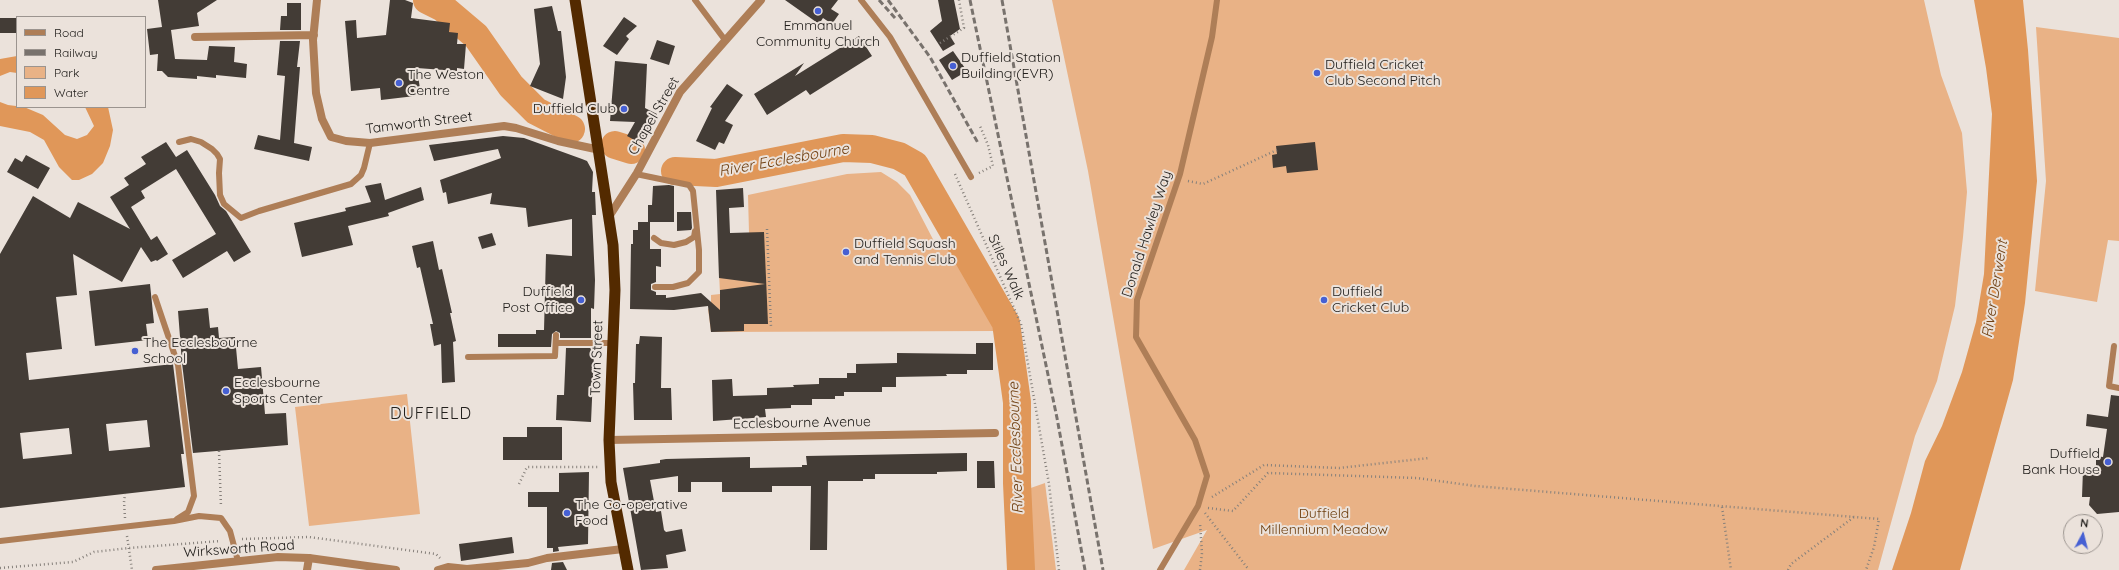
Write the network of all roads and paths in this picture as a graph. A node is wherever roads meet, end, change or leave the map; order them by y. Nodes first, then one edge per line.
1 (317, 0) edge
2 (575, 0) edge
3 (695, 0) edge
4 (761, 0) edge
5 (861, 0) edge
6 (959, 0) edge
7 (1217, 0) edge
8 (314, 35) junction
9 (195, 37) dead end
10 (725, 40) junction
11 (940, 43) dead end
12 (980, 126) dead end
13 (179, 142) dead end
14 (370, 143) junction
15 (599, 148) junction
16 (1276, 150) dead end
17 (952, 167) dead end
18 (637, 173) junction
19 (971, 177) joint
20 (1178, 179) junction
21 (610, 216) junction
22 (696, 229) junction
23 (767, 229) dead end
24 (654, 238) dead end
25 (655, 287) dead end
26 (155, 297) dead end
27 (771, 327) dead end
28 (556, 335) dead end
29 (556, 343) junction
30 (613, 344) junction
31 (2114, 346) dead end
32 (468, 357) dead end
33 (2119, 388) edge
34 (995, 433) dead end
35 (609, 440) junction
36 (219, 451) dead end
37 (1429, 458) dead end
38 (610, 467) junction
39 (519, 484) dead end
40 (1198, 506) junction
41 (1722, 507) junction
42 (1206, 508) dead end
43 (1204, 512) dead end
44 (1855, 517) junction
45 (214, 518) junction
46 (174, 521) junction
47 (1200, 522) dead end
48 (0, 541) edge
49 (128, 545) dead end
50 (623, 549) junction
51 (309, 558) junction
52 (238, 561) junction
53 (375, 568) edge
54 (171, 569) edge
55 (132, 570) edge
56 (156, 570) edge
57 (307, 570) edge
58 (396, 570) edge
59 (438, 570) edge
60 (628, 570) edge
61 (1059, 570) edge
62 (1160, 570) edge
63 (1200, 570) edge
64 (1249, 570) edge
65 (1731, 570) edge
66 (1788, 570) edge
67 (1866, 570) edge

1 - 8 street, Tamworth Street
2 - 15 highway, Town Street
3 - 10 lane
4 - 10 street, Chapel Street
5 - 19 lane
6 - 11 path
7 - 20 lane, Donald Hawley Way
8 - 9 street
8 - 14 street, Tamworth Street
10 - 18 street, Chapel Street
12 - 19 path
13 - 14 lane
14 - 15 street, Tamworth Street
15 - 21 highway, Town Street
16 - 20 path
17 - 61 path, Stiles Walk
18 - 21 street, Chapel Street
18 - 22 lane
20 - 40 lane, Donald Hawley Way
21 - 30 highway, Town Street
22 - 24 lane
22 - 25 lane
23 - 27 path
26 - 46 lane
28 - 29 lane
29 - 30 lane
29 - 32 lane
30 - 35 highway, Town Street
31 - 33 lane
34 - 35 street, Ecclesbourne Avenue
35 - 38 highway, Town Street
36 - 45 path
37 - 40 path
38 - 39 path
38 - 50 highway, Town Street
40 - 62 lane, Donald Hawley Way
41 - 42 path
41 - 44 path
41 - 65 path
43 - 64 path
44 - 66 path
44 - 67 path
45 - 46 lane
45 - 52 lane
46 - 48 lane
47 - 63 path
49 - 55 path
50 - 59 street
50 - 60 highway, Town Street
51 - 52 street, Wirksworth Road
51 - 53 street, Wirksworth Road
51 - 57 street
52 - 54 street, Wirksworth Road
53 - 58 street, Wirksworth Road
54 - 56 street, Wirksworth Road

